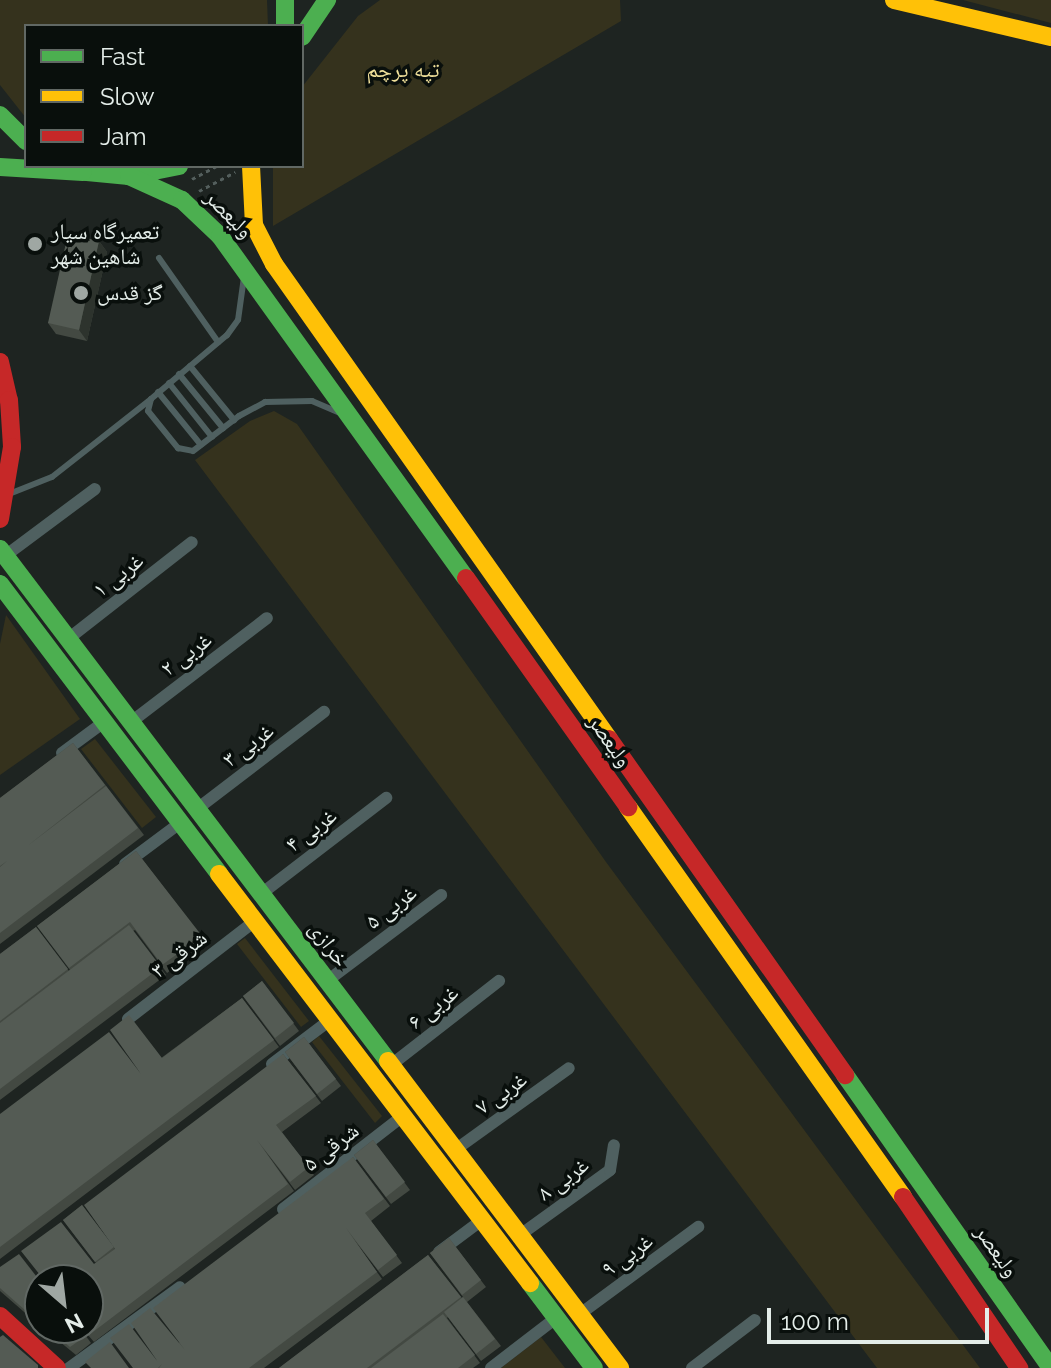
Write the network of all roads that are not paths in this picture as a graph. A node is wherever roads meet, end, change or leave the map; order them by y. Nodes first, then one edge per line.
1 (285, 0) edge
2 (327, 0) edge
3 (894, 0) edge
4 (285, 24) edge
5 (304, 34) edge
6 (1051, 37) edge
7 (0, 115) edge
8 (24, 139) edge
9 (0, 167) edge
10 (169, 168) edge
11 (249, 168) edge
12 (19, 169) junction
13 (80, 169) edge
14 (0, 175) edge
15 (129, 176) junction
16 (159, 258) dead end
17 (244, 265) junction
18 (218, 342) junction
19 (0, 362) edge
20 (190, 366) junction
21 (179, 374) junction
22 (169, 383) junction
23 (158, 392) junction
24 (151, 399) junction
25 (353, 419) junction
26 (234, 420) junction
27 (223, 428) junction
28 (212, 437) junction
29 (201, 445) junction
30 (95, 489) dead end
31 (2, 494) edge
32 (0, 519) edge
33 (192, 542) dead end
34 (3, 553) edge
35 (0, 584) edge
36 (267, 618) dead end
37 (68, 639) junction
38 (324, 712) dead end
39 (104, 722) junction
40 (131, 722) junction
41 (46, 764) edge
42 (386, 798) dead end
43 (197, 809) junction
44 (180, 823) junction
45 (108, 877) edge
46 (261, 894) junction
47 (441, 895) dead end
48 (255, 921) junction
49 (327, 981) junction
50 (499, 981) dead end
51 (128, 1019) edge
52 (330, 1020) junction
53 (388, 1061) junction
54 (569, 1068) dead end
55 (368, 1070) junction
56 (254, 1077) edge
57 (403, 1116) junction
58 (614, 1145) dead end
59 (455, 1150) junction
60 (283, 1209) edge
61 (482, 1220) junction
62 (698, 1227) dead end
63 (520, 1235) junction
64 (535, 1255) junction
65 (423, 1264) edge
66 (518, 1268) junction
67 (190, 1280) edge
68 (580, 1314) junction
69 (0, 1316) edge
70 (556, 1318) junction
71 (755, 1320) dead end
72 (57, 1368) edge
73 (69, 1368) edge
74 (491, 1368) edge
75 (594, 1368) edge
76 (620, 1368) edge
77 (692, 1368) edge
78 (1019, 1368) edge
79 (1051, 1368) edge

1 - 4 main road
2 - 5 main road
3 - 6 main road
7 - 8 main road
9 - 12 main road
10 - 15 main road
11 - 79 main road, ولیعصر
12 - 13 main road
12 - 14 main road
13 - 15 main road
15 - 17 main road, ولیعصر
16 - 18 lane
17 - 18 lane
17 - 25 main road, ولیعصر
18 - 20 lane
19 - 31 main road
20 - 21 lane
20 - 26 lane
21 - 22 lane
21 - 27 lane
22 - 23 lane
22 - 28 lane
23 - 24 lane
23 - 29 lane
24 - 29 lane
24 - 31 lane
25 - 26 lane
25 - 78 main road, ولیعصر
26 - 27 lane
27 - 28 lane
28 - 29 lane
30 - 34 street
31 - 32 main road
33 - 37 street, ۱ غربی
34 - 37 main road, خرازی
35 - 39 main road, خرازی
36 - 40 street, ۲ غربی
37 - 40 main road, خرازی
38 - 43 street, ۳ غربی
39 - 41 street
39 - 44 main road, خرازی
40 - 43 main road, خرازی
42 - 46 street, ۴ غربی
43 - 46 main road, خرازی
44 - 45 street
44 - 48 main road, خرازی
46 - 49 main road, خرازی
47 - 49 street, ۵ غربی
48 - 51 street, ۳ شرقی
48 - 52 main road, خرازی
49 - 53 main road, خرازی
50 - 53 street, ۶ غربی
52 - 55 main road, خرازی
52 - 56 street
53 - 55 main road
53 - 59 main road, خرازی
54 - 59 street, ۷ غربی
55 - 57 main road, خرازی
57 - 60 street, ۵ شرقی
57 - 61 main road, خرازی
58 - 63 street, ۸ غربی
59 - 63 main road, خرازی
61 - 65 street
61 - 66 main road, خرازی
62 - 68 street, ۹ غربی
63 - 64 main road, خرازی
64 - 66 main road
64 - 68 main road, خرازی
66 - 70 main road, خرازی
67 - 73 street
68 - 76 main road, خرازی
69 - 72 main road
70 - 74 street
70 - 75 main road, خرازی
71 - 77 street

